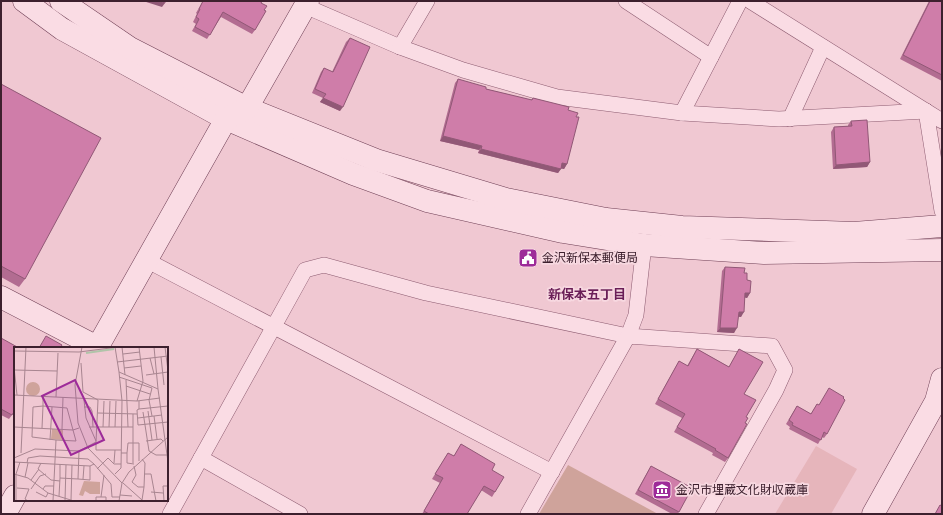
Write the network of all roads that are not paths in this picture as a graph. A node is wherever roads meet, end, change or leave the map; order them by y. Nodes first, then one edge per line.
1 (24, 1) edge
2 (61, 1) edge
3 (427, 1) edge
4 (626, 1) edge
5 (740, 1) edge
6 (750, 1) edge
7 (306, 4) edge
8 (400, 47) junction
9 (823, 47) junction
10 (711, 58) junction
11 (247, 108) junction
12 (926, 111) junction
13 (682, 113) junction
14 (790, 119) junction
15 (226, 120) junction
16 (942, 121) edge
17 (942, 210) edge
18 (942, 226) edge
19 (644, 245) junction
20 (942, 250) edge
21 (146, 260) junction
22 (1, 297) edge
23 (273, 326) junction
24 (628, 336) junction
25 (95, 347) edge
26 (98, 347) edge
27 (941, 387) edge
28 (201, 458) junction
29 (552, 472) junction
30 (170, 514) edge
31 (300, 514) edge
32 (528, 514) edge
33 (706, 514) edge
34 (873, 514) edge

1 - 15 street
2 - 11 street
3 - 8 street
4 - 10 street
5 - 10 street
6 - 9 street
7 - 8 street
7 - 11 street
8 - 13 street
9 - 12 street
9 - 14 street
10 - 13 street
11 - 15 street
11 - 18 street
12 - 14 street
12 - 16 street
12 - 17 street
13 - 14 street
15 - 19 street
15 - 21 street
19 - 20 street
19 - 24 street
21 - 23 street
21 - 26 street
22 - 25 street
23 - 24 street
23 - 28 street
23 - 29 street
24 - 29 street
24 - 33 street
27 - 34 street
28 - 30 street
28 - 31 street
29 - 32 street

